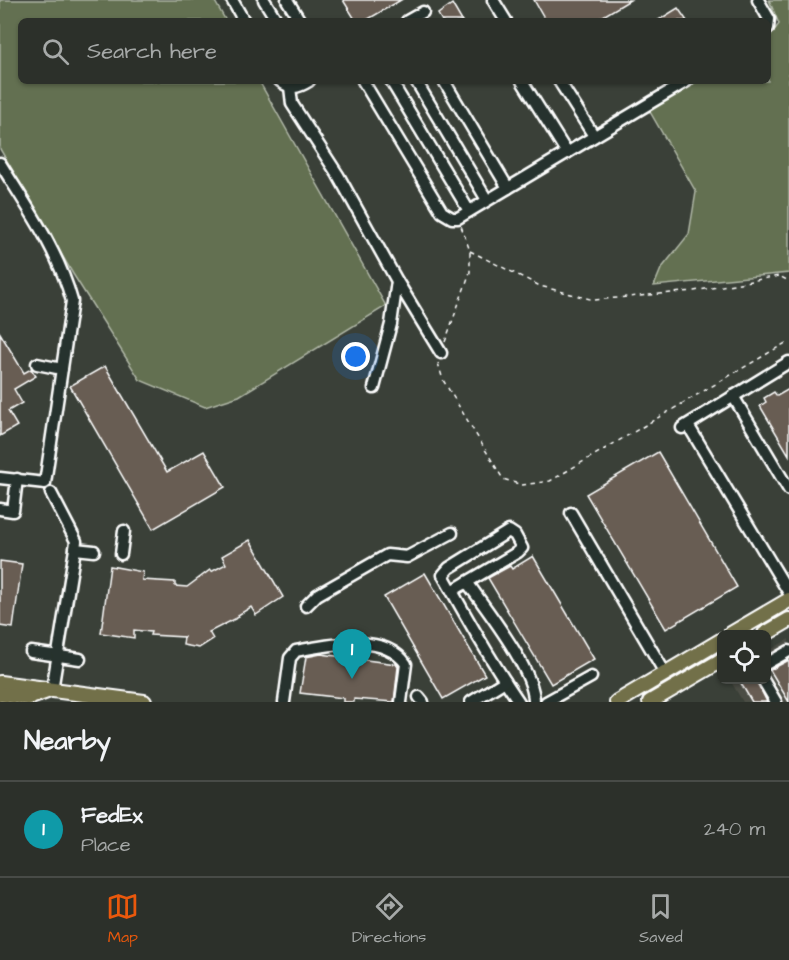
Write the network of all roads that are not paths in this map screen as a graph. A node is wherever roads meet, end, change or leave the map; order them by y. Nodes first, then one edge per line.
1 (232, 0) edge
2 (264, 0) edge
3 (287, 0) edge
4 (493, 0) edge
5 (758, 0) edge
6 (423, 12) dead end
7 (242, 18) edge
8 (275, 18) edge
9 (298, 18) edge
10 (413, 18) edge
11 (504, 18) edge
12 (768, 18) edge
13 (285, 84) edge
14 (304, 84) edge
15 (365, 84) edge
16 (394, 84) edge
17 (418, 84) edge
18 (446, 84) edge
19 (524, 84) edge
20 (561, 84) edge
21 (682, 84) edge
22 (594, 136) junction
23 (567, 153) junction
24 (0, 163) edge
25 (508, 188) junction
26 (487, 200) junction
27 (469, 211) junction
28 (397, 281) junction
29 (441, 353) road end
30 (789, 362) edge
31 (37, 364) dead end
32 (62, 369) junction
33 (374, 388) dead end
34 (733, 396) junction
35 (0, 478) edge
36 (17, 479) junction
37 (789, 490) edge
38 (51, 493) dead end
39 (0, 509) edge
40 (571, 513) dead end
41 (124, 531) dead end
42 (452, 533) dead end
43 (75, 549) junction
44 (94, 551) dead end
45 (121, 554) dead end
46 (467, 582) junction
47 (452, 591) junction
48 (789, 593) edge
49 (789, 600) edge
50 (306, 606) dead end
51 (789, 620) edge
52 (738, 630) edge
53 (771, 630) edge
54 (717, 643) edge
55 (789, 651) edge
56 (31, 652) dead end
57 (56, 656) junction
58 (80, 659) dead end
59 (771, 661) edge
60 (717, 663) edge
61 (665, 673) junction
62 (591, 677) dead end
63 (505, 681) junction
64 (0, 683) edge
65 (765, 684) edge
66 (52, 690) junction
67 (0, 697) edge
68 (25, 702) edge
69 (144, 702) edge
70 (284, 702) edge
71 (401, 702) edge
72 (471, 702) edge
73 (518, 702) edge
74 (534, 702) edge
75 (546, 702) edge
76 (617, 702) edge
77 (650, 702) edge
78 (776, 702) edge

1 - 7 lane
2 - 8 lane
3 - 9 lane
4 - 11 lane
5 - 12 lane
6 - 10 lane
13 - 14 lane
13 - 28 lane
15 - 27 lane
16 - 27 lane
17 - 26 lane
18 - 25 lane
19 - 23 lane
20 - 22 lane
21 - 22 lane
22 - 23 lane
23 - 25 lane
24 - 32 lane
25 - 26 lane
26 - 27 lane
28 - 29 lane
28 - 33 lane
30 - 34 lane
31 - 32 lane
32 - 36 lane
34 - 37 lane
34 - 48 lane
35 - 36 lane
36 - 39 lane
38 - 43 lane
40 - 61 lane
41 - 45 lane
42 - 50 lane
43 - 44 lane
43 - 57 lane
46 - 47 lane
46 - 47 lane
46 - 74 lane
47 - 63 lane
49 - 52 main road
51 - 53 main road
54 - 61 main road
55 - 59 lane
56 - 57 lane
57 - 58 lane
57 - 66 lane
60 - 77 main road
61 - 76 main road
62 - 75 lane
63 - 72 lane
63 - 73 lane
64 - 66 main road
65 - 78 lane
66 - 67 main road
66 - 69 main road
67 - 68 main road
70 - 71 lane

